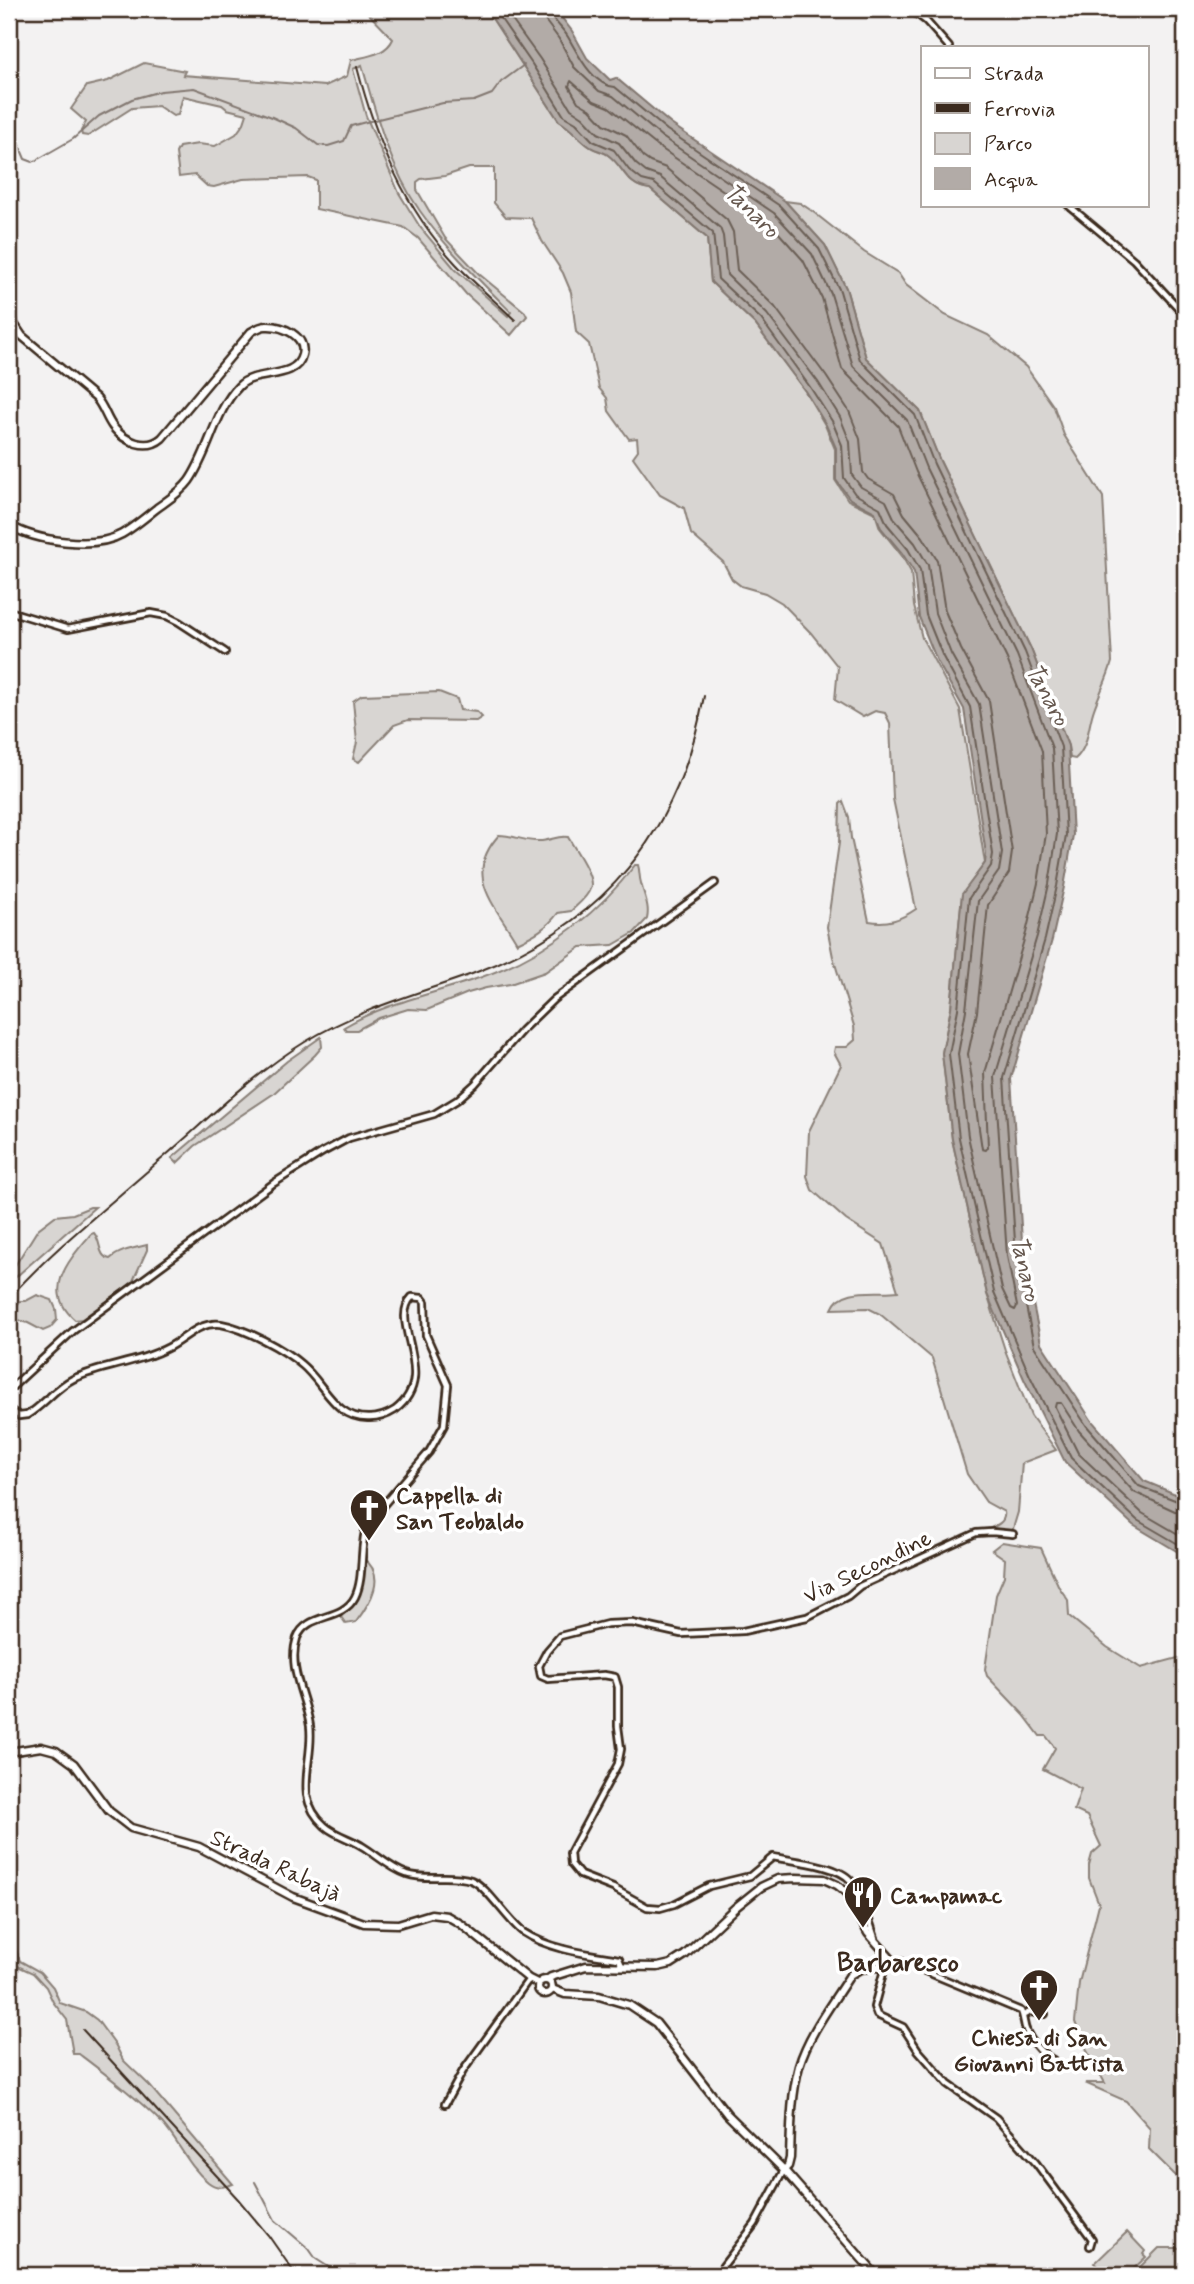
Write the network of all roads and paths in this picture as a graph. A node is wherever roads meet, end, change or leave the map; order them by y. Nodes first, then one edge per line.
1 (910, 9) edge
2 (948, 46) edge
3 (1069, 206) edge
4 (9, 302) edge
5 (1185, 315) edge
6 (9, 525) edge
7 (9, 611) edge
8 (225, 652) dead end
9 (715, 883) dead end
10 (9, 1207) edge
11 (9, 1217) edge
12 (9, 1390) edge
13 (9, 1409) edge
14 (1013, 1534) dead end
15 (9, 1752) edge
16 (877, 1946) junction
17 (892, 1961) junction
18 (885, 1966) junction
19 (622, 1967) junction
20 (529, 1979) junction
21 (539, 1984) junction
22 (550, 1984) junction
23 (1045, 2014) dead end
24 (1024, 2015) junction
25 (1053, 2060) dead end
26 (445, 2104) dead end
27 (784, 2170) junction
28 (1090, 2246) dead end
29 (716, 2275) edge
30 (876, 2275) edge

1 - 2 street
3 - 5 street
4 - 6 street
7 - 8 street
9 - 12 street
10 - 11 street
13 - 19 street
14 - 16 street, Via Secondine
15 - 20 street, Strada Rabajà
16 - 17 street
16 - 19 street
17 - 18 street
17 - 24 street
18 - 27 street
18 - 28 street
19 - 22 street
20 - 21 street, Strada Rabajà
20 - 26 street
21 - 22 street
21 - 22 street, Strada Rabajà
22 - 27 street
23 - 24 street
24 - 25 street
27 - 29 street
27 - 30 street

